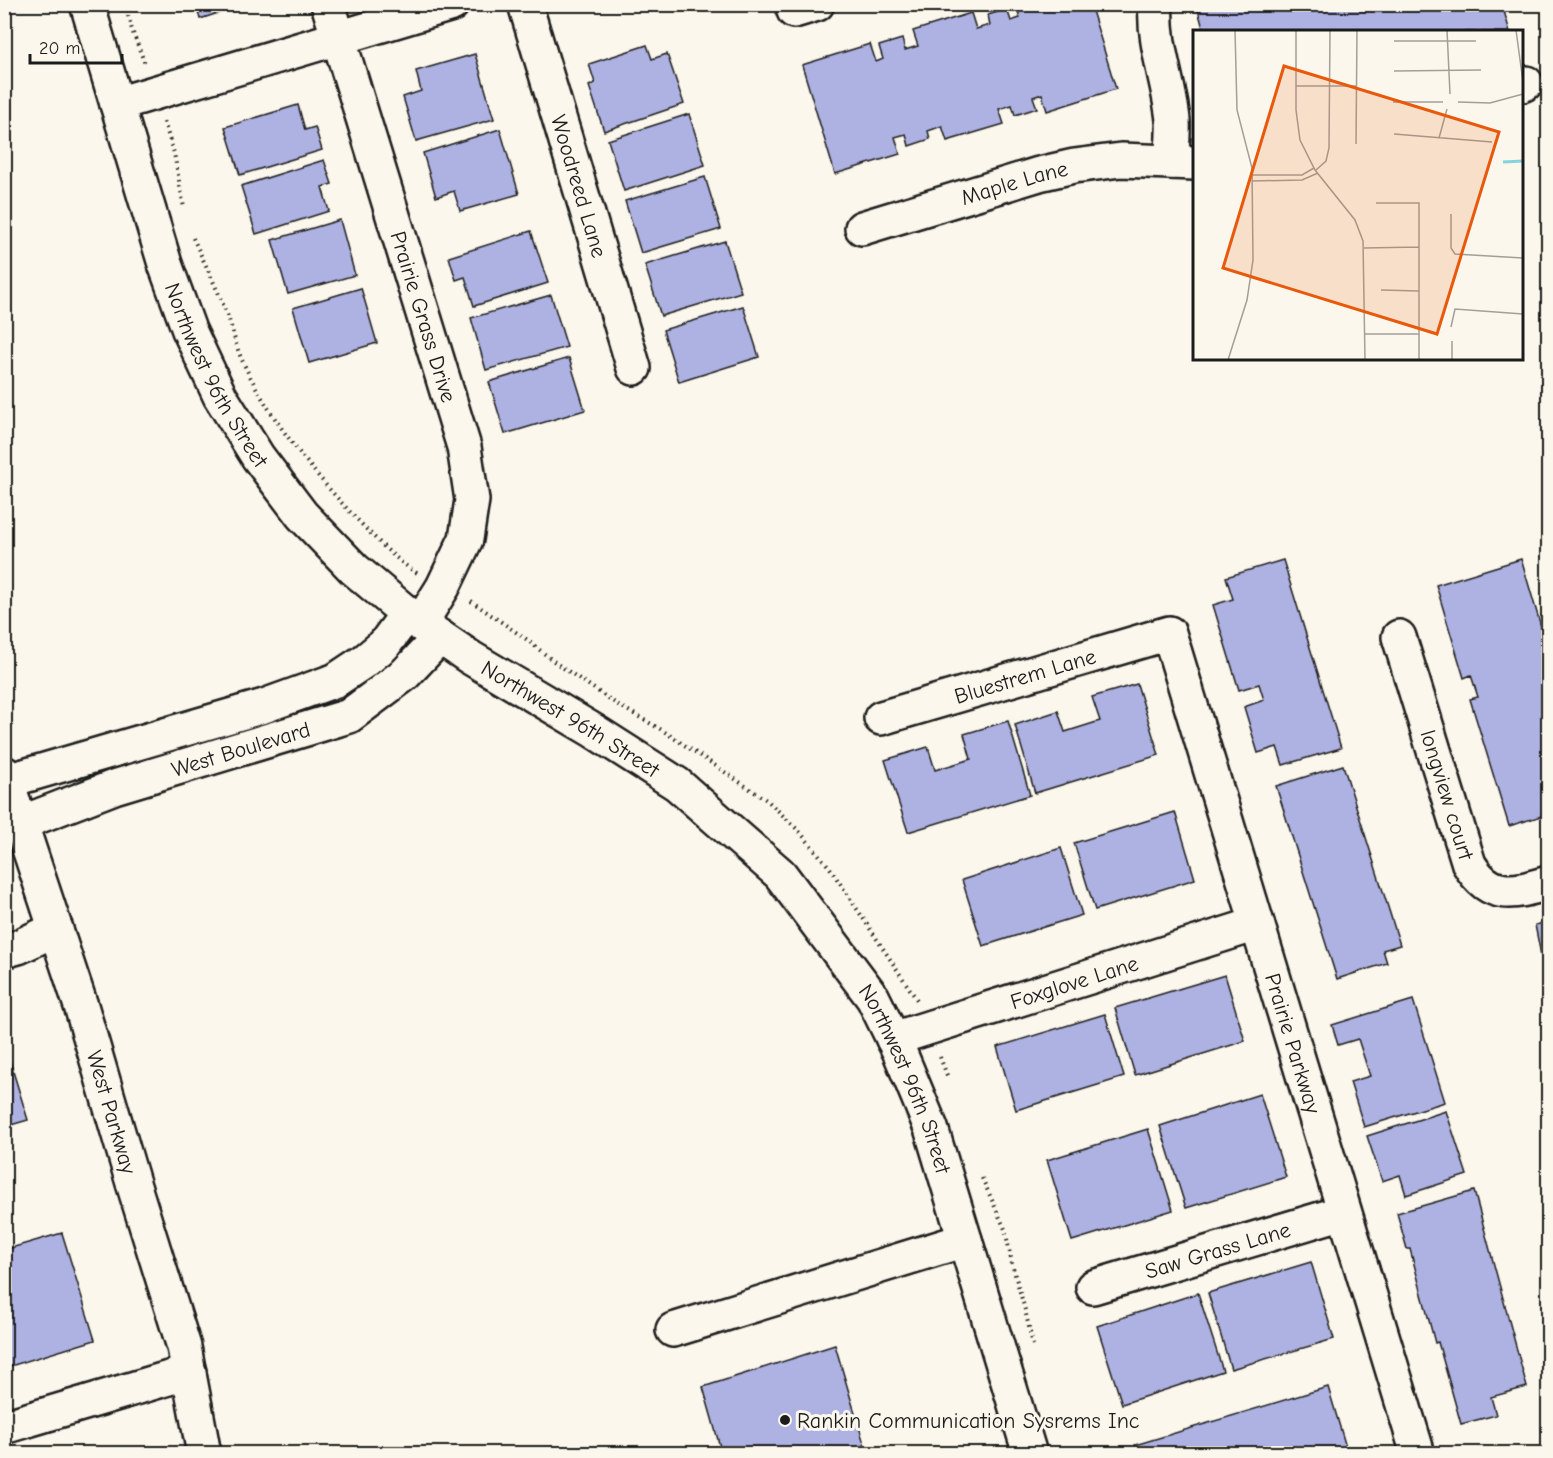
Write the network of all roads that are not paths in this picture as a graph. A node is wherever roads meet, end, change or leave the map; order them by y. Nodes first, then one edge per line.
1 (87, 4) edge
2 (328, 4) edge
3 (452, 4) edge
4 (525, 4) edge
5 (1156, 4) edge
6 (338, 38) junction
7 (117, 104) junction
8 (1183, 162) edge
9 (862, 228) dead end
10 (634, 368) dead end
11 (422, 625) junction
12 (1169, 633) joint
13 (1399, 637) dead end
14 (881, 718) dead end
15 (6, 777) edge
16 (21, 823) junction
17 (1548, 883) edge
18 (1257, 924) junction
19 (56, 929) junction
20 (4, 951) edge
21 (893, 1039) junction
22 (1344, 1212) junction
23 (965, 1240) junction
24 (1093, 1287) dead end
25 (673, 1330) dead end
26 (189, 1372) junction
27 (4, 1427) edge
28 (204, 1454) edge
29 (1030, 1454) edge
30 (1418, 1454) edge

1 - 7 street, Northwest 96th Street
2 - 6 street, Prairie Grass Drive
3 - 6 street
4 - 10 street, Woodreed Lane
5 - 8 street, Maple Lane
6 - 7 street
6 - 11 street, Prairie Grass Drive
7 - 11 street, Northwest 96th Street
8 - 9 street, Maple Lane
11 - 15 street, West Boulevard
11 - 16 street, West Boulevard
11 - 21 street, Northwest 96th Street
12 - 14 street, Bluestrem Lane
12 - 18 street, Prairie Parkway
13 - 17 street, longview court
15 - 16 street, West Parkway
16 - 19 street, West Parkway
18 - 21 street, Foxglove Lane
18 - 22 street, Prairie Parkway
19 - 20 street
19 - 26 street, West Parkway
21 - 23 street, Northwest 96th Street
22 - 24 street, Saw Grass Lane
22 - 30 street, Prairie Parkway
23 - 25 street
23 - 29 street, Northwest 96th Street
26 - 27 street
26 - 28 street, West Parkway

